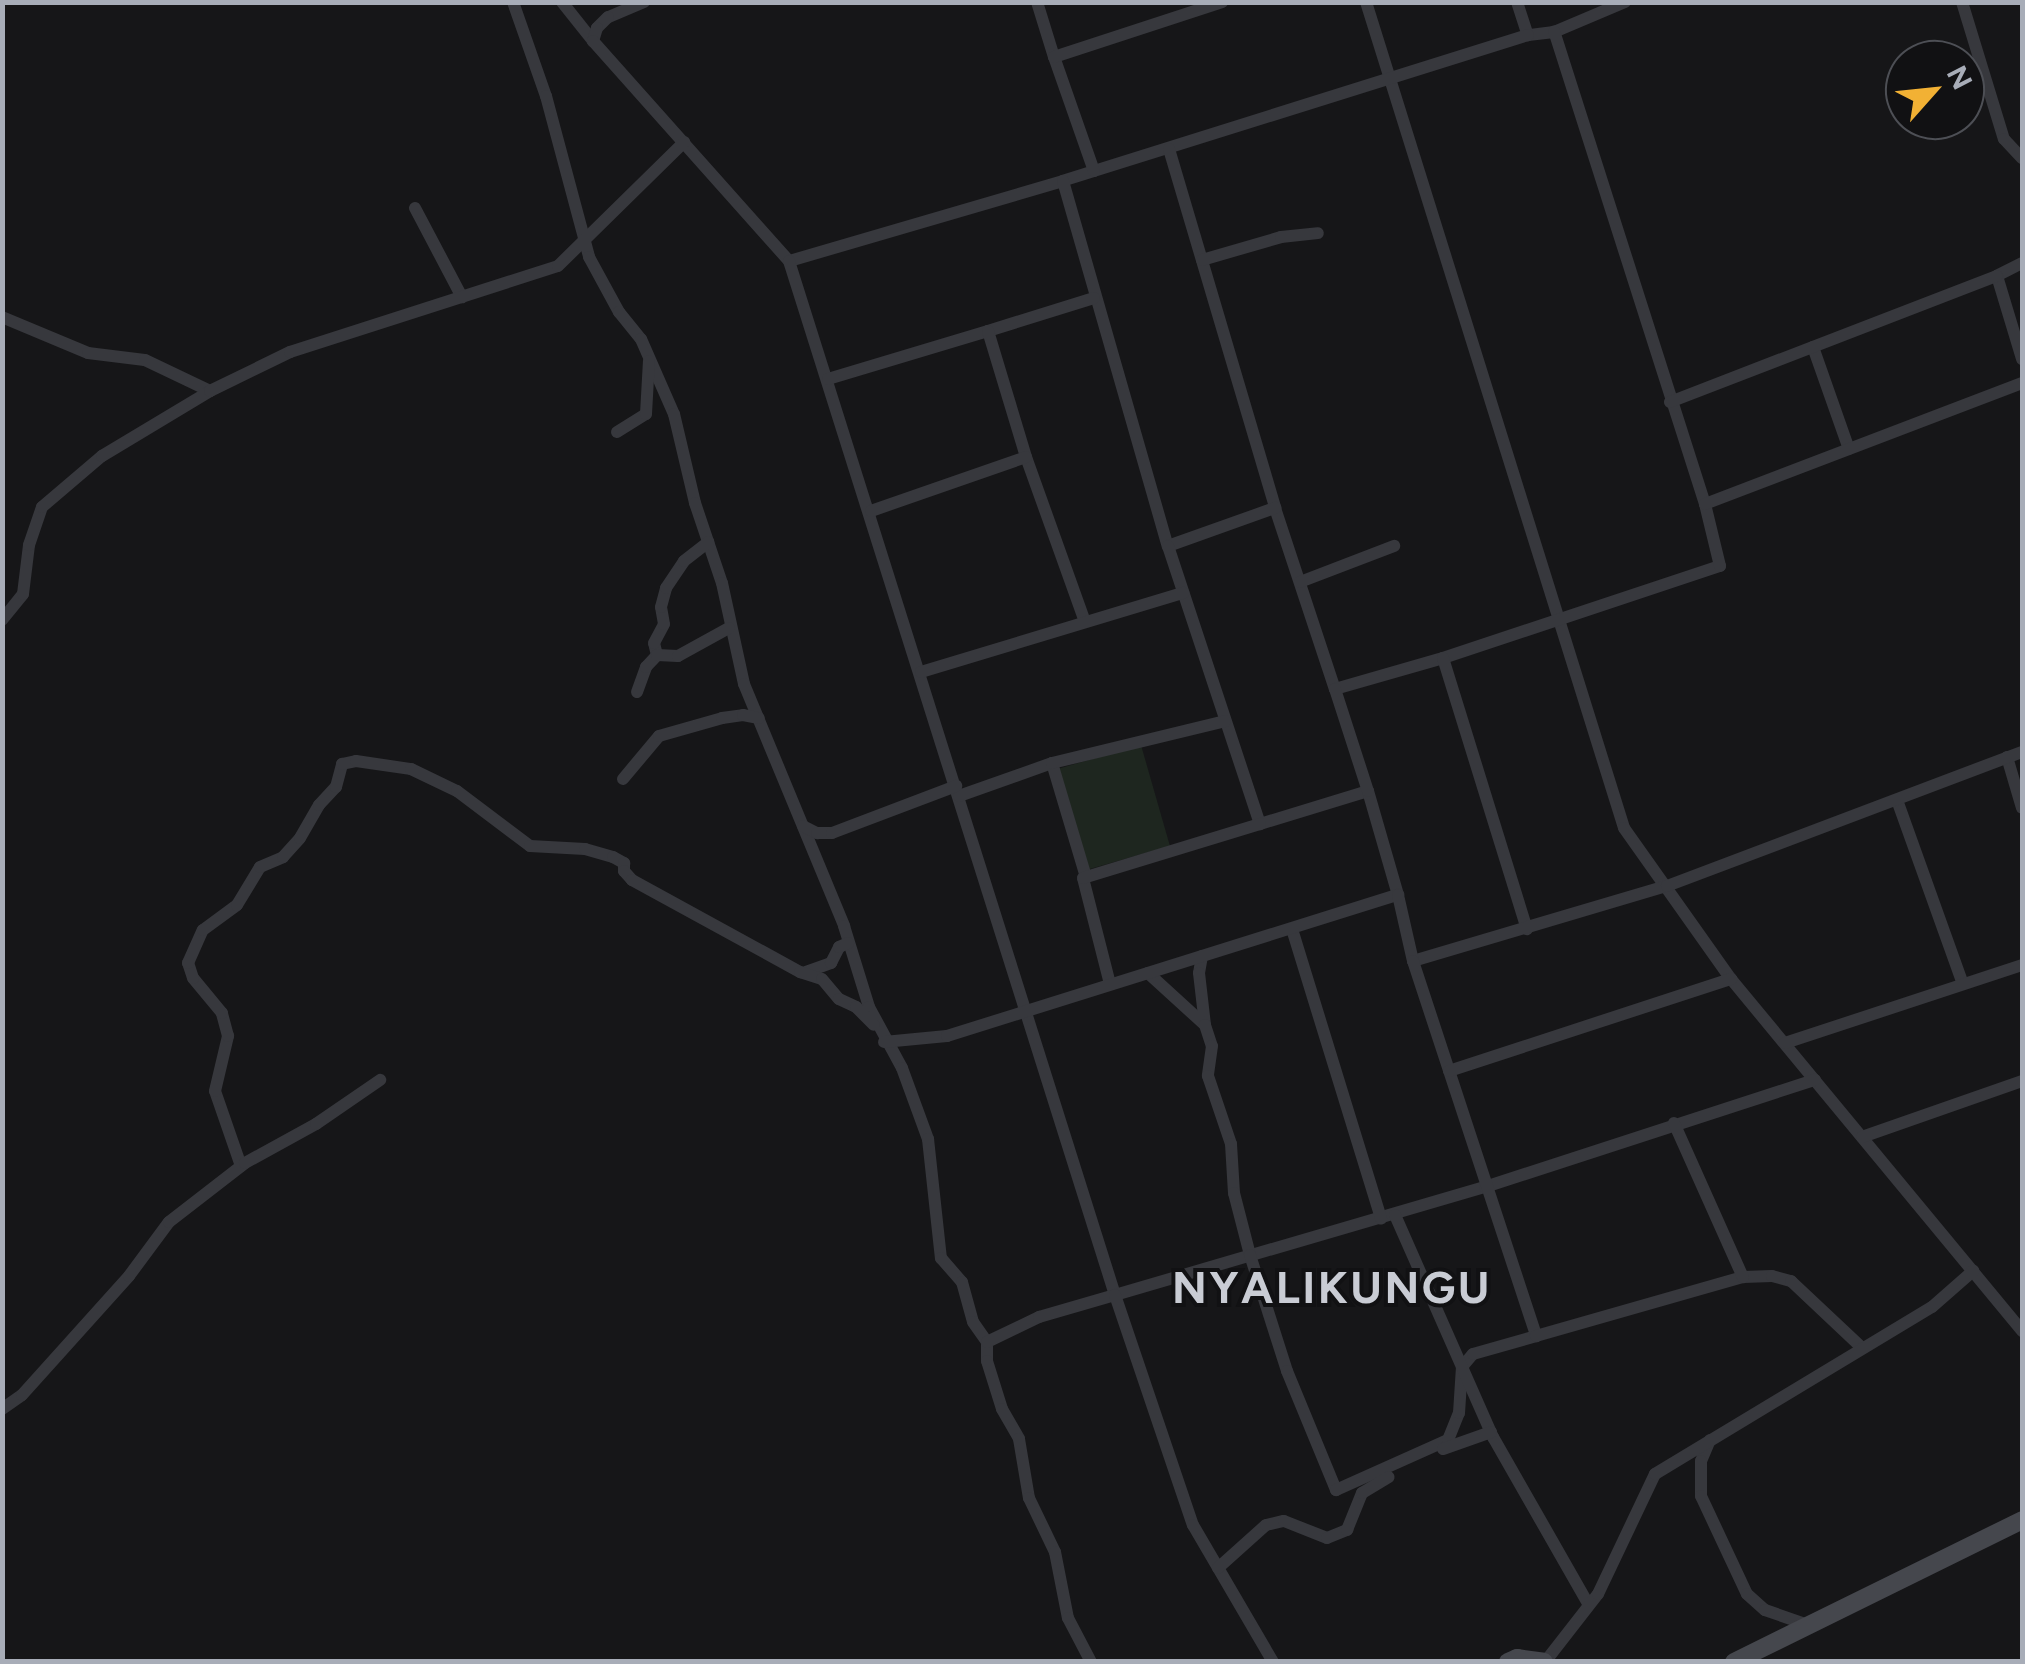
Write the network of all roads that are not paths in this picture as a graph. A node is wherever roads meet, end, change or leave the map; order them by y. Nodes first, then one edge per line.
1 (512, 2) edge
2 (562, 2) edge
3 (644, 2) edge
4 (1037, 2) edge
5 (1222, 2) edge
6 (1366, 2) edge
7 (1518, 2) edge
8 (1625, 2) edge
9 (1962, 2) edge
10 (1554, 32) junction
11 (1528, 35) junction
12 (593, 40) junction
13 (1054, 56) junction
14 (1390, 80) junction
15 (684, 142) junction
16 (1169, 148) junction
17 (2022, 158) edge
18 (1094, 171) junction
19 (1063, 182) junction
20 (416, 208) dead end
21 (1318, 232) dead end
22 (584, 240) junction
23 (1202, 260) junction
24 (790, 261) junction
25 (2022, 264) edge
26 (1997, 276) junction
27 (462, 297) junction
28 (1094, 298) junction
29 (2, 317) edge
30 (988, 331) junction
31 (1813, 347) junction
32 (649, 358) junction
33 (2022, 359) edge
34 (828, 379) junction
35 (2022, 382) edge
36 (210, 391) junction
37 (1670, 402) junction
38 (617, 432) dead end
39 (1849, 448) junction
40 (1026, 457) junction
41 (1704, 504) junction
42 (1275, 508) junction
43 (871, 510) junction
44 (708, 542) junction
45 (1168, 546) junction
46 (1394, 546) dead end
47 (1300, 582) junction
48 (1183, 593) junction
49 (1561, 616) junction
50 (2, 620) edge
51 (1084, 620) junction
52 (730, 628) junction
53 (657, 654) junction
54 (1443, 658) junction
55 (921, 672) junction
56 (1335, 690) junction
57 (637, 692) dead end
58 (759, 718) junction
59 (1226, 721) junction
60 (2022, 752) edge
61 (2007, 757) junction
62 (1052, 763) junction
63 (623, 779) dead end
64 (958, 791) junction
65 (1368, 792) junction
66 (1898, 800) junction
67 (2022, 808) edge
68 (1260, 824) junction
69 (802, 826) junction
70 (832, 832) junction
71 (816, 857) junction
72 (1086, 877) junction
73 (1667, 886) junction
74 (1398, 894) junction
75 (1528, 929) junction
76 (1292, 930) junction
77 (848, 943) junction
78 (1202, 956) junction
79 (1413, 961) junction
80 (2022, 964) edge
81 (806, 972) junction
82 (1148, 972) junction
83 (1730, 979) junction
84 (1110, 984) junction
85 (1963, 984) junction
86 (1025, 1012) junction
87 (1206, 1026) junction
88 (882, 1036) junction
89 (1785, 1044) junction
90 (1449, 1071) junction
91 (380, 1080) dead end
92 (1815, 1080) junction
93 (2018, 1082) edge
94 (2022, 1098) edge
95 (1674, 1124) junction
96 (1862, 1137) junction
97 (241, 1166) junction
98 (1486, 1187) junction
99 (1396, 1215) junction
100 (1381, 1219) junction
101 (1250, 1255) junction
102 (1973, 1271) junction
103 (1743, 1277) junction
104 (1115, 1295) junction
105 (2022, 1330) edge
106 (1536, 1336) junction
107 (987, 1342) junction
108 (1862, 1348) junction
109 (1462, 1367) junction
110 (2, 1408) edge
111 (1491, 1432) junction
112 (1710, 1440) junction
113 (2022, 1520) edge
114 (1218, 1568) junction
115 (1589, 1605) junction
116 (1808, 1625) junction
117 (1090, 1662) edge
118 (1274, 1662) edge
119 (1508, 1662) edge
120 (1544, 1662) edge
121 (1734, 1662) edge

1 - 22 street
2 - 12 street
3 - 12 street
4 - 13 street
5 - 13 street
6 - 14 street
7 - 11 street
8 - 10 street
9 - 17 street
10 - 11 street
10 - 37 street
11 - 14 street
12 - 15 street
13 - 18 street
14 - 16 street
14 - 49 street
15 - 22 street
15 - 24 street
16 - 18 street
16 - 23 street
18 - 19 street
19 - 24 street
19 - 28 street
20 - 27 street
21 - 23 street
22 - 27 street
22 - 32 street
23 - 42 street
24 - 34 street
25 - 26 street
26 - 31 street
26 - 33 street
27 - 36 street
28 - 30 street
28 - 45 street
29 - 36 street
30 - 34 street
30 - 40 street
31 - 37 street
31 - 39 street
32 - 38 street
32 - 44 street
34 - 43 street
35 - 39 street
36 - 50 street
37 - 41 street
39 - 41 street
40 - 43 street
40 - 51 street
41 - 49 street
42 - 45 street
42 - 47 street
43 - 55 street
44 - 52 street
44 - 53 street
45 - 48 street
46 - 47 street
47 - 56 street
48 - 51 street
48 - 59 street
49 - 54 street
49 - 73 street
51 - 55 street
52 - 53 street
52 - 58 street
53 - 57 street
54 - 56 street
54 - 75 street
55 - 64 street
56 - 65 street
58 - 63 street
58 - 69 street
59 - 62 street
59 - 68 street
60 - 61 street
61 - 66 street
61 - 67 street
62 - 64 street
62 - 72 street
64 - 70 street
64 - 86 street
65 - 68 street
65 - 74 street
66 - 73 street
66 - 85 street
68 - 72 street
69 - 70 street
69 - 71 street
70 - 71 street
71 - 77 street
72 - 84 street
73 - 75 street
73 - 83 street
74 - 76 street
74 - 79 street
75 - 79 street
76 - 78 street
76 - 100 street
77 - 81 street
77 - 88 street
78 - 82 street
78 - 87 street
79 - 90 street
80 - 85 street
81 - 88 street
81 - 97 street
82 - 84 street
82 - 87 street
83 - 89 street
83 - 90 street
84 - 86 street
85 - 89 street
86 - 88 street
86 - 104 street
87 - 101 street
88 - 107 street
89 - 92 street
90 - 98 street
91 - 97 street
92 - 95 street
92 - 96 street
93 - 94 street
93 - 96 street
95 - 98 street
95 - 103 street
96 - 102 street
97 - 110 street
98 - 99 street
98 - 106 street
99 - 100 street
99 - 109 street
100 - 101 street
101 - 104 street
101 - 109 street
102 - 105 street
102 - 108 street
103 - 106 street
103 - 108 street
104 - 107 street
104 - 114 street
106 - 109 street
107 - 117 street
108 - 112 street
109 - 111 street
111 - 114 street
111 - 115 street
112 - 115 street
112 - 116 street
113 - 116 street
114 - 118 street
115 - 120 street
116 - 121 street
119 - 120 street

